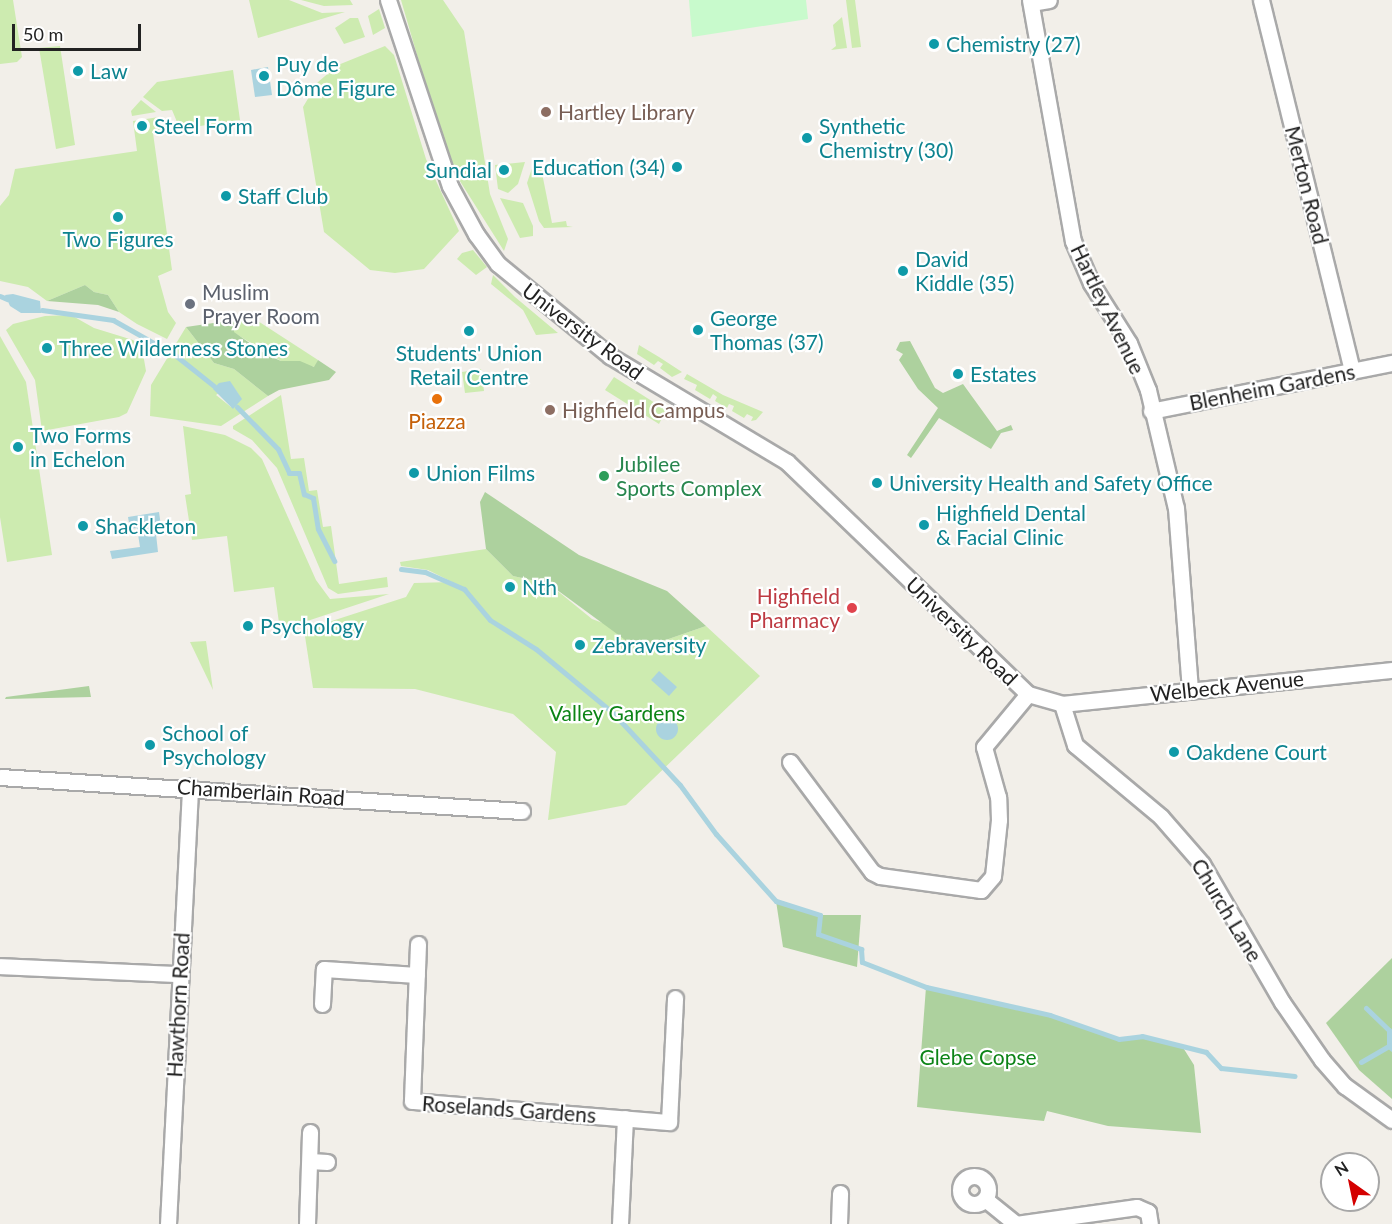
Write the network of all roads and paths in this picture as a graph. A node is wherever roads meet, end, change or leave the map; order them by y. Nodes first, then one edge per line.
1 (388, 0) edge
2 (1049, 0) edge
3 (1261, 0) edge
4 (1031, 2) edge
5 (1392, 363) edge
6 (1352, 370) junction
7 (1151, 411) junction
8 (1392, 670) edge
9 (1190, 690) junction
10 (1028, 694) junction
11 (1062, 704) junction
12 (790, 762) dead end
13 (0, 777) edge
14 (190, 787) junction
15 (522, 811) dead end
16 (418, 944) dead end
17 (0, 966) edge
18 (179, 974) junction
19 (417, 975) junction
20 (675, 998) dead end
21 (322, 1004) dead end
22 (625, 1118) junction
23 (1392, 1120) edge
24 (310, 1132) dead end
25 (310, 1161) junction
26 (327, 1162) dead end
27 (840, 1193) dead end
28 (985, 1199) dead end
29 (168, 1224) edge
30 (307, 1224) edge
31 (620, 1224) edge
32 (839, 1224) edge
33 (1016, 1224) edge
34 (1150, 1224) edge

1 - 10 street, University Road
2 - 4 street
3 - 6 street, Merton Road
4 - 7 street, Hartley Avenue
5 - 6 street, Blenheim Gardens
6 - 7 street, Blenheim Gardens
7 - 9 street, Hartley Avenue
8 - 9 street, Welbeck Avenue
9 - 11 street, Welbeck Avenue
10 - 11 street, University Road
10 - 12 street
11 - 23 street, Church Lane
13 - 14 street, Chamberlain Road
14 - 15 street, Chamberlain Road
14 - 18 street, Hawthorn Road
16 - 19 street, Roselands Gardens
17 - 18 street
18 - 29 street, Hawthorn Road
19 - 21 street
19 - 22 street, Roselands Gardens
20 - 22 street, Roselands Gardens
22 - 31 street, Roselands Gardens
24 - 25 street
25 - 26 street
25 - 30 street
27 - 32 street
28 - 33 street
33 - 34 street

